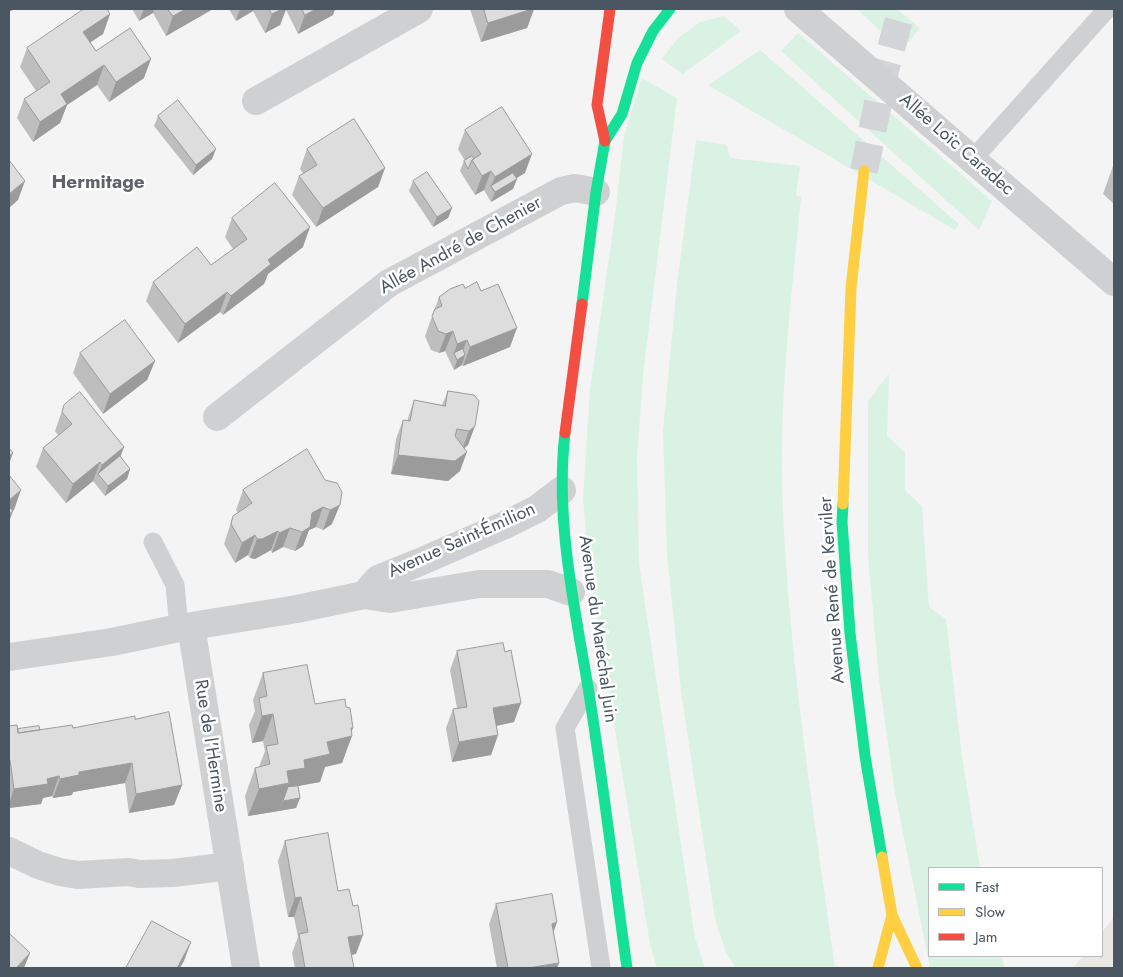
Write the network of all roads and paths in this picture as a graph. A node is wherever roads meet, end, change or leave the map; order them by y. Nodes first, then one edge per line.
1 (419, 9) edge
2 (610, 9) edge
3 (670, 9) edge
4 (798, 9) edge
5 (1107, 9) edge
6 (256, 101) dead end
7 (605, 141) junction
8 (973, 159) junction
9 (864, 171) tunnel mouth
10 (596, 192) junction
11 (1114, 282) edge
12 (217, 417) dead end
13 (562, 490) junction
14 (153, 542) dead end
15 (571, 592) junction
16 (364, 595) junction
17 (185, 627) junction
18 (9, 657) edge
19 (588, 688) junction
20 (9, 851) edge
21 (230, 866) junction
22 (892, 915) junction
23 (624, 942) junction
24 (246, 968) edge
25 (600, 968) edge
26 (627, 968) edge
27 (634, 968) edge
28 (878, 968) edge
29 (917, 968) edge

1 - 6 street
2 - 7 main road, Avenue du Maréchal Juin
3 - 7 main road, Avenue du Maréchal Juin
4 - 8 street, Allée Loïc Caradec
5 - 8 lane
7 - 10 main road, Avenue du Maréchal Juin
8 - 11 street, Allée Loïc Caradec
9 - 22 main road, Avenue René de Kerviler
10 - 12 street, Allée André de Chenier
10 - 13 main road, Avenue du Maréchal Juin
13 - 15 main road, Avenue du Maréchal Juin
13 - 16 street, Avenue Saint-Émilion
14 - 17 lane
15 - 16 street, Avenue Saint-Émilion
15 - 19 main road, Avenue du Maréchal Juin
16 - 17 street, Avenue Saint-Émilion
17 - 18 street, Avenue Saint-Émilion
17 - 21 street, Rue de l'Hermine
19 - 23 main road, Avenue du Maréchal Juin
19 - 25 lane
20 - 21 street
21 - 24 street, Rue de l'Hermine
22 - 28 main road, Avenue René de Kerviler
22 - 29 main road, Avenue René de Kerviler
23 - 26 main road, Avenue du Maréchal Juin
23 - 27 main road, Avenue du Maréchal Juin

